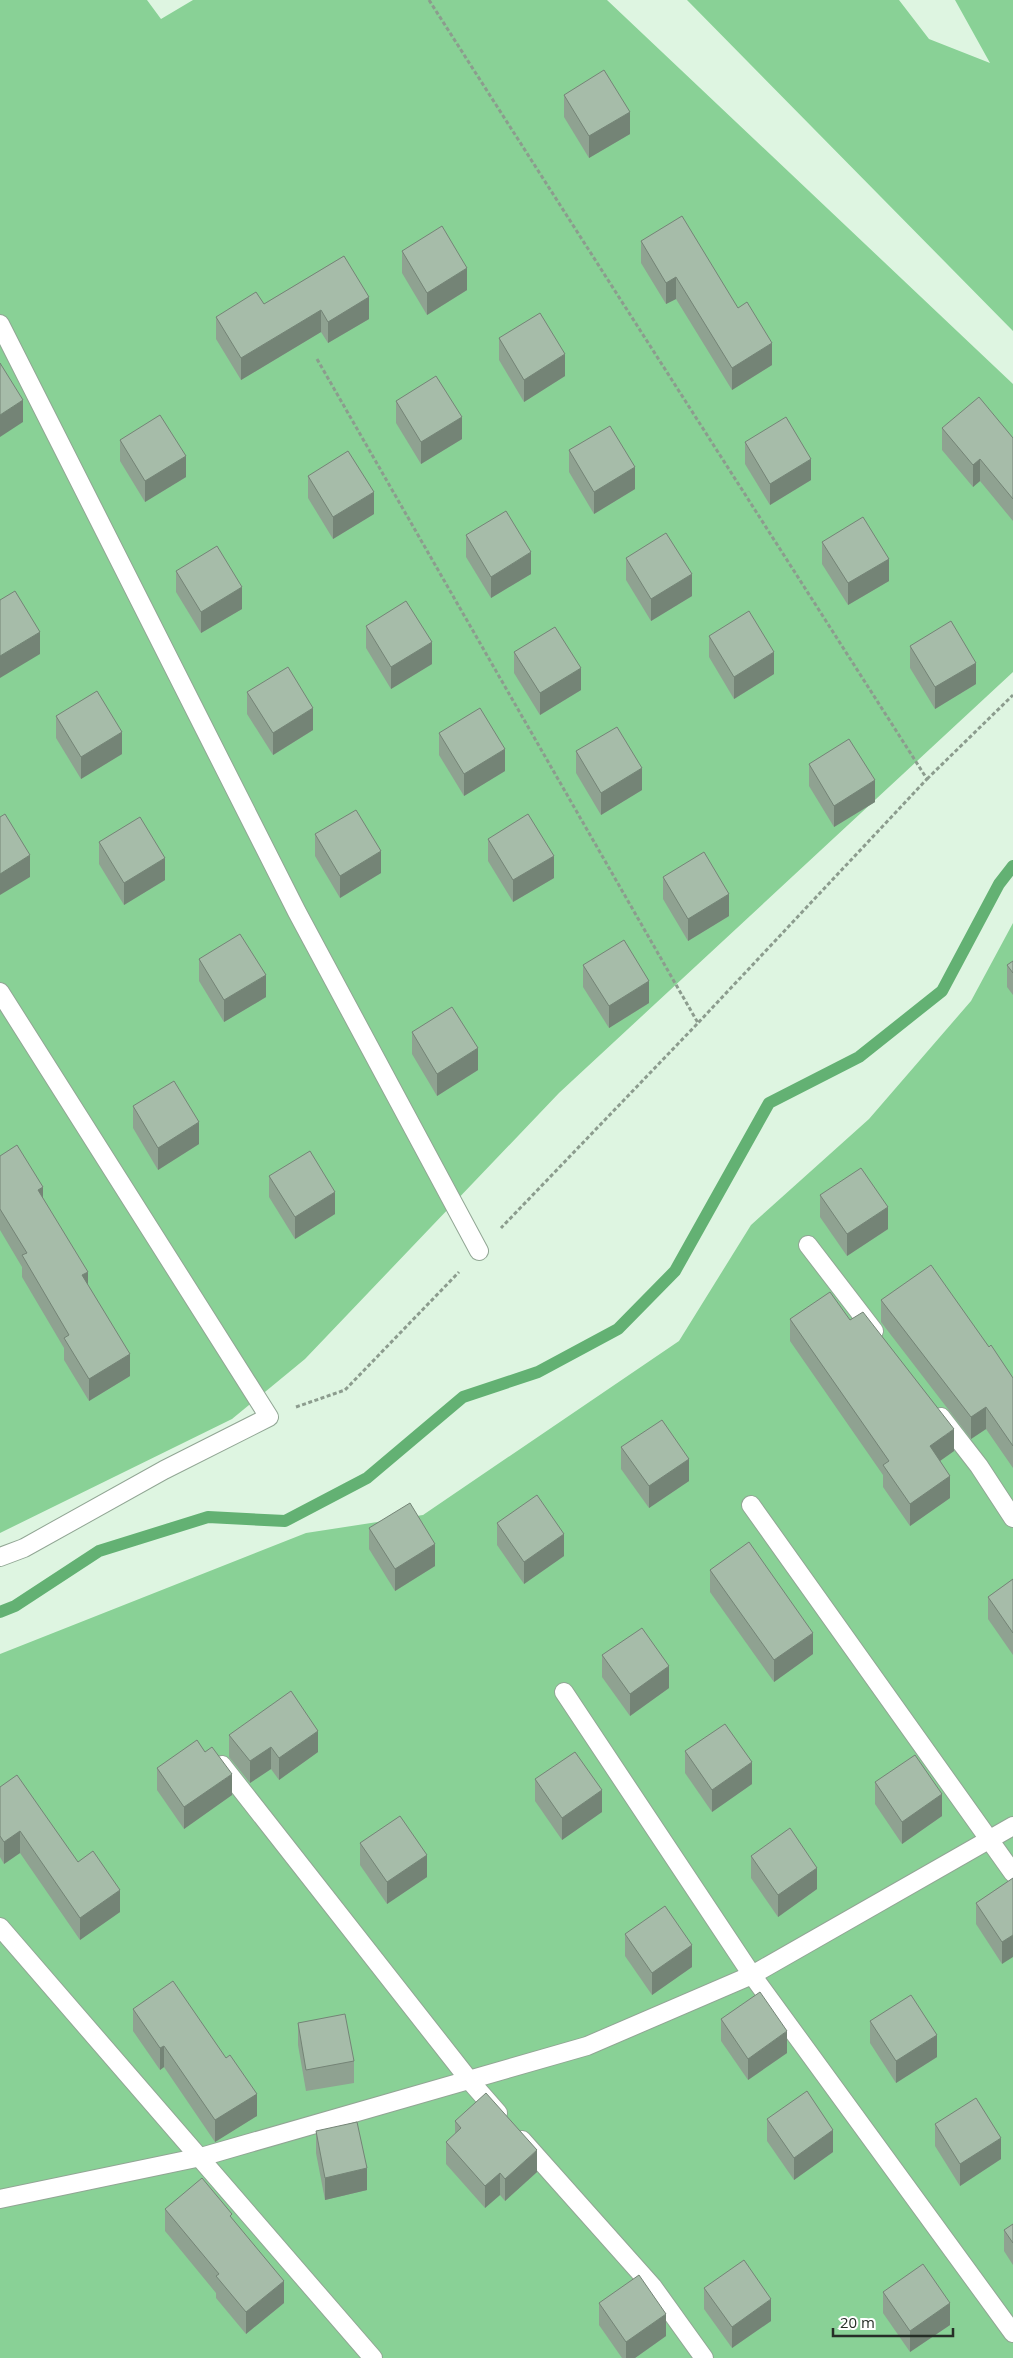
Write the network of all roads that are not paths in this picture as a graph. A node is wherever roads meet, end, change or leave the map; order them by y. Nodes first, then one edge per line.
1 (0, 324) edge
2 (0, 992) edge
3 (808, 1246) dead end
4 (479, 1251) road end
5 (887, 1348) edge
6 (930, 1403) edge
7 (751, 1505) dead end
8 (1013, 1518) edge
9 (0, 1557) edge
10 (564, 1692) dead end
11 (222, 1765) edge
12 (1013, 1826) edge
13 (990, 1840) junction
14 (1013, 1873) edge
15 (0, 1927) edge
16 (752, 1975) junction
17 (470, 2081) junction
18 (201, 2157) junction
19 (0, 2199) edge
20 (1013, 2333) edge
21 (373, 2358) edge
22 (704, 2358) edge

1 - 4 lane
2 - 9 lane
3 - 5 lane
6 - 8 lane
7 - 13 lane
10 - 16 lane
11 - 17 lane
12 - 13 lane
13 - 14 lane
13 - 16 lane
15 - 18 lane
16 - 17 lane
16 - 20 lane
17 - 18 lane
17 - 22 lane
18 - 19 lane
18 - 21 lane

